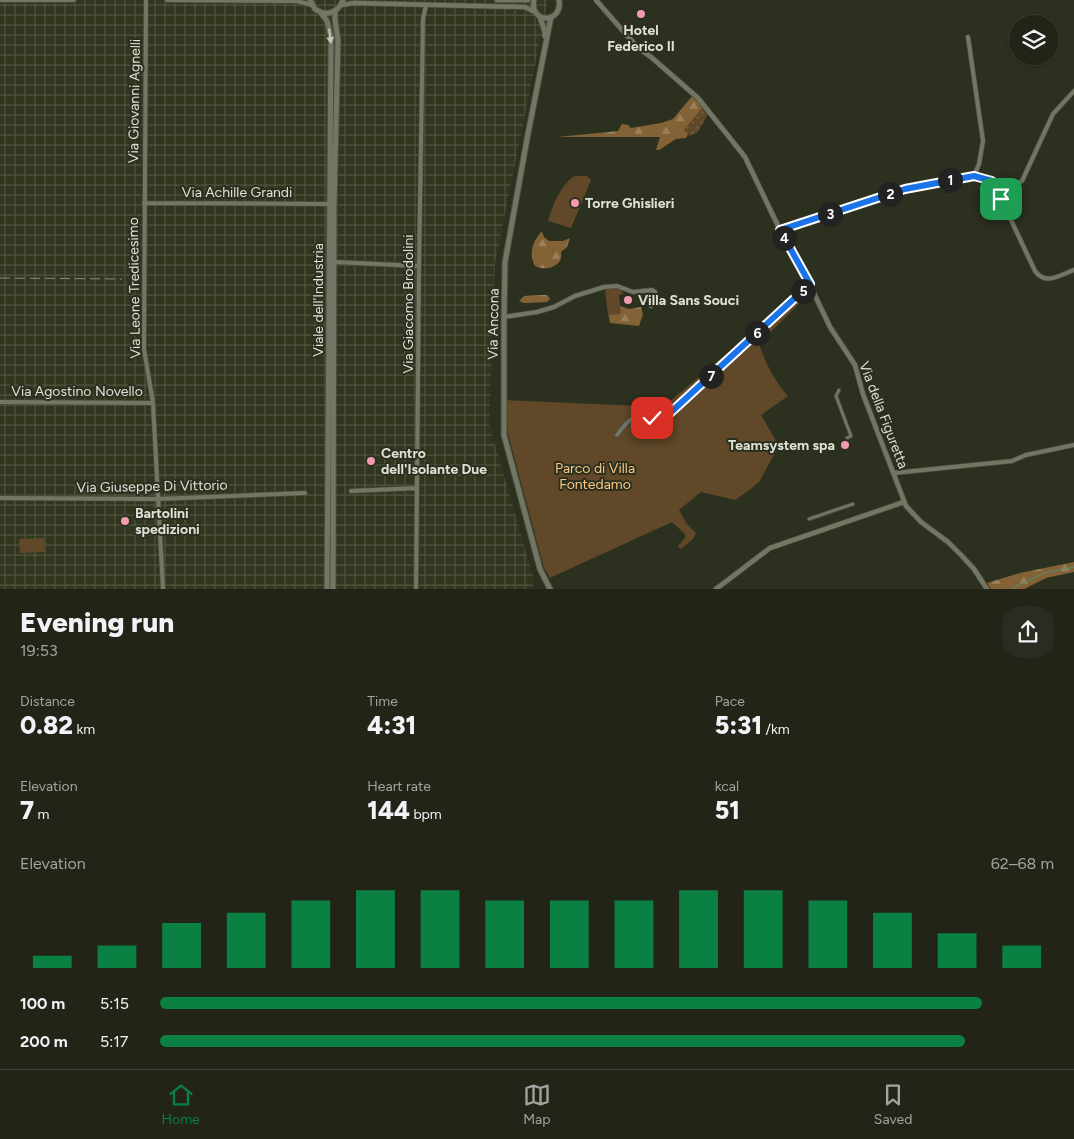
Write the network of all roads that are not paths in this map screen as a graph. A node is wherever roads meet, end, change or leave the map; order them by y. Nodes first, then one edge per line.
1 (0, 0) edge
2 (74, 0) edge
3 (146, 0) edge
4 (168, 0) edge
5 (298, 0) edge
6 (497, 0) edge
7 (528, 0) edge
8 (534, 0) edge
9 (559, 0) edge
10 (596, 0) edge
11 (311, 3) edge
12 (342, 3) edge
13 (423, 5) junction
14 (335, 11) junction
15 (535, 12) junction
16 (321, 13) junction
17 (540, 17) junction
18 (551, 17) junction
19 (968, 37) dead end
20 (544, 57) junction
21 (1074, 92) edge
22 (974, 176) junction
23 (992, 181) junction
24 (144, 203) junction
25 (329, 204) junction
26 (780, 230) junction
27 (335, 262) junction
28 (419, 266) junction
29 (1074, 270) edge
30 (810, 284) junction
31 (651, 306) dead end
32 (504, 317) junction
33 (839, 390) dead end
34 (0, 402) edge
35 (153, 403) junction
36 (617, 435) dead end
37 (847, 438) dead end
38 (1074, 445) edge
39 (894, 473) junction
40 (417, 488) junction
41 (351, 491) dead end
42 (304, 493) dead end
43 (0, 498) edge
44 (158, 499) junction
45 (904, 502) junction
46 (853, 504) dead end
47 (809, 519) dead end
48 (163, 589) edge
49 (327, 589) edge
50 (333, 589) edge
51 (416, 589) edge
52 (550, 589) edge
53 (716, 589) edge
54 (987, 589) edge

1 - 2 street
3 - 24 street, Via Giovanni Agnelli
4 - 5 street
5 - 11 street
6 - 7 street
8 - 15 main road
9 - 18 main road, Via Ancona
10 - 26 street, Via della Figuretta
11 - 16 main road
12 - 13 street
12 - 14 main road
13 - 15 street
13 - 28 street, Via Giacomo Brodolini
14 - 16 main road
14 - 27 main road, Viale dell'Industria
15 - 17 main road
16 -> 25 main road, Viale dell'Industria
17 - 18 main road
17 - 20 main road, Via Ancona
18 - 20 main road, Via Ancona
19 - 22 street
20 - 32 main road, Via Ancona
21 - 23 street
22 - 23 street
22 - 26 street
23 - 29 street
24 - 25 street, Via Achille Grandi
24 - 35 street, Via Leone Tredicesimo
25 - 49 main road, Viale dell'Industria
26 - 30 street, Via della Figuretta
27 - 28 street, Viale dell'Industria
27 - 50 main road, Viale dell'Industria
28 - 40 street, Via Giacomo Brodolini
30 - 36 street
30 - 39 street, Via della Figuretta
31 - 32 street
32 - 52 main road, Via Ancona
33 - 37 street
34 - 35 street, Via Agostino Novello
35 - 44 street, Via Leone Tredicesimo
38 - 39 street
39 - 45 street, Via della Figuretta
40 - 41 street
40 - 51 street, Via Giacomo Brodolini
42 - 44 street, Via Giuseppe Di Vittorio
43 - 44 street, Via Giuseppe Di Vittorio
44 - 48 street, Via Leone Tredicesimo
45 - 53 street
45 - 54 street, Via della Figuretta
46 - 47 street

